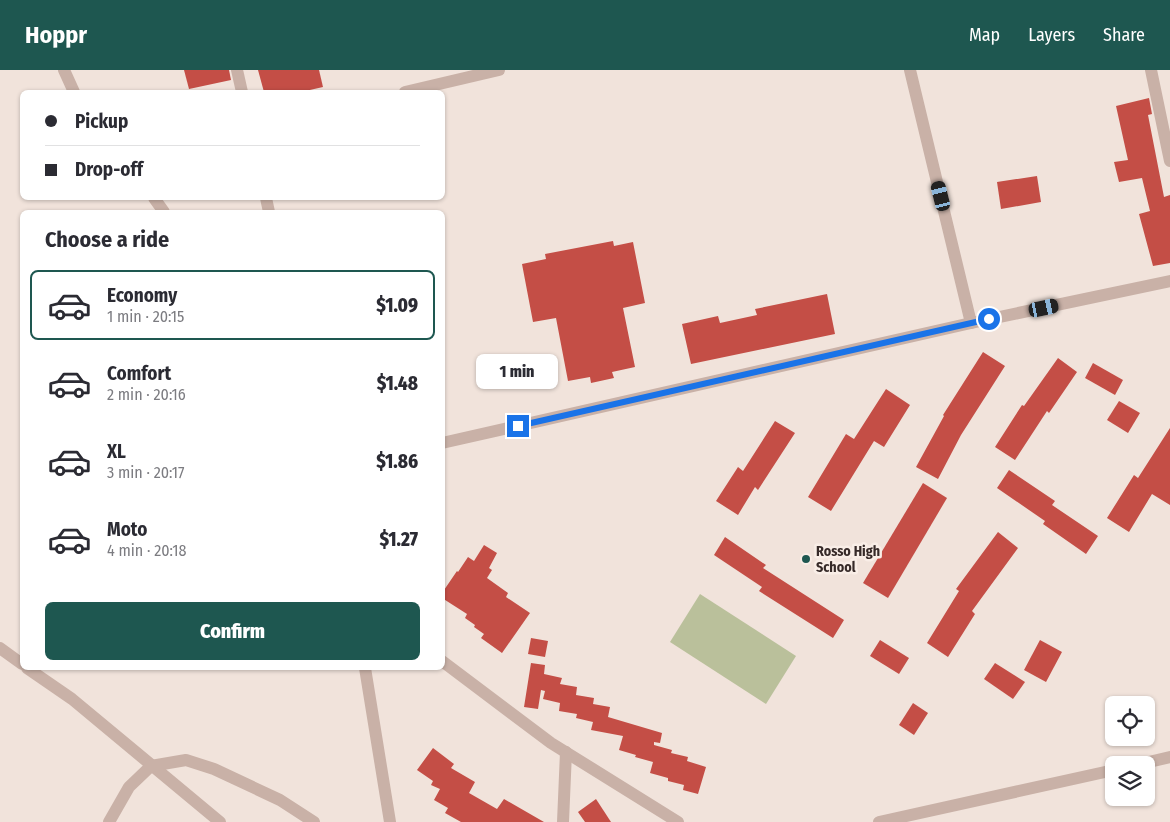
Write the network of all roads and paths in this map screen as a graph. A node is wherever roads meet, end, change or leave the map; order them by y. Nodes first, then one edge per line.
1 (64, 70) edge
2 (237, 70) edge
3 (499, 70) edge
4 (910, 70) edge
5 (1151, 70) edge
6 (73, 90) edge
7 (242, 90) edge
8 (414, 90) edge
9 (1170, 162) edge
10 (1170, 281) edge
11 (971, 323) junction
12 (445, 442) edge
13 (0, 648) edge
14 (20, 663) edge
15 (445, 663) edge
16 (30, 670) edge
17 (366, 670) edge
18 (566, 752) junction
19 (1170, 757) edge
20 (1155, 761) edge
21 (151, 766) junction
22 (1105, 772) edge
23 (109, 822) edge
24 (220, 822) edge
25 (314, 822) edge
26 (390, 822) edge
27 (563, 822) edge
28 (678, 822) edge
29 (879, 822) edge

1 - 6 street
2 - 7 street
3 - 8 street
4 - 11 street
5 - 9 street
10 - 11 street
11 - 12 street
13 - 14 street
15 - 18 street
16 - 21 street
17 - 26 street
18 - 27 street
18 - 28 street
19 - 20 street
21 - 23 street
21 - 24 street
21 - 25 street
22 - 29 street

